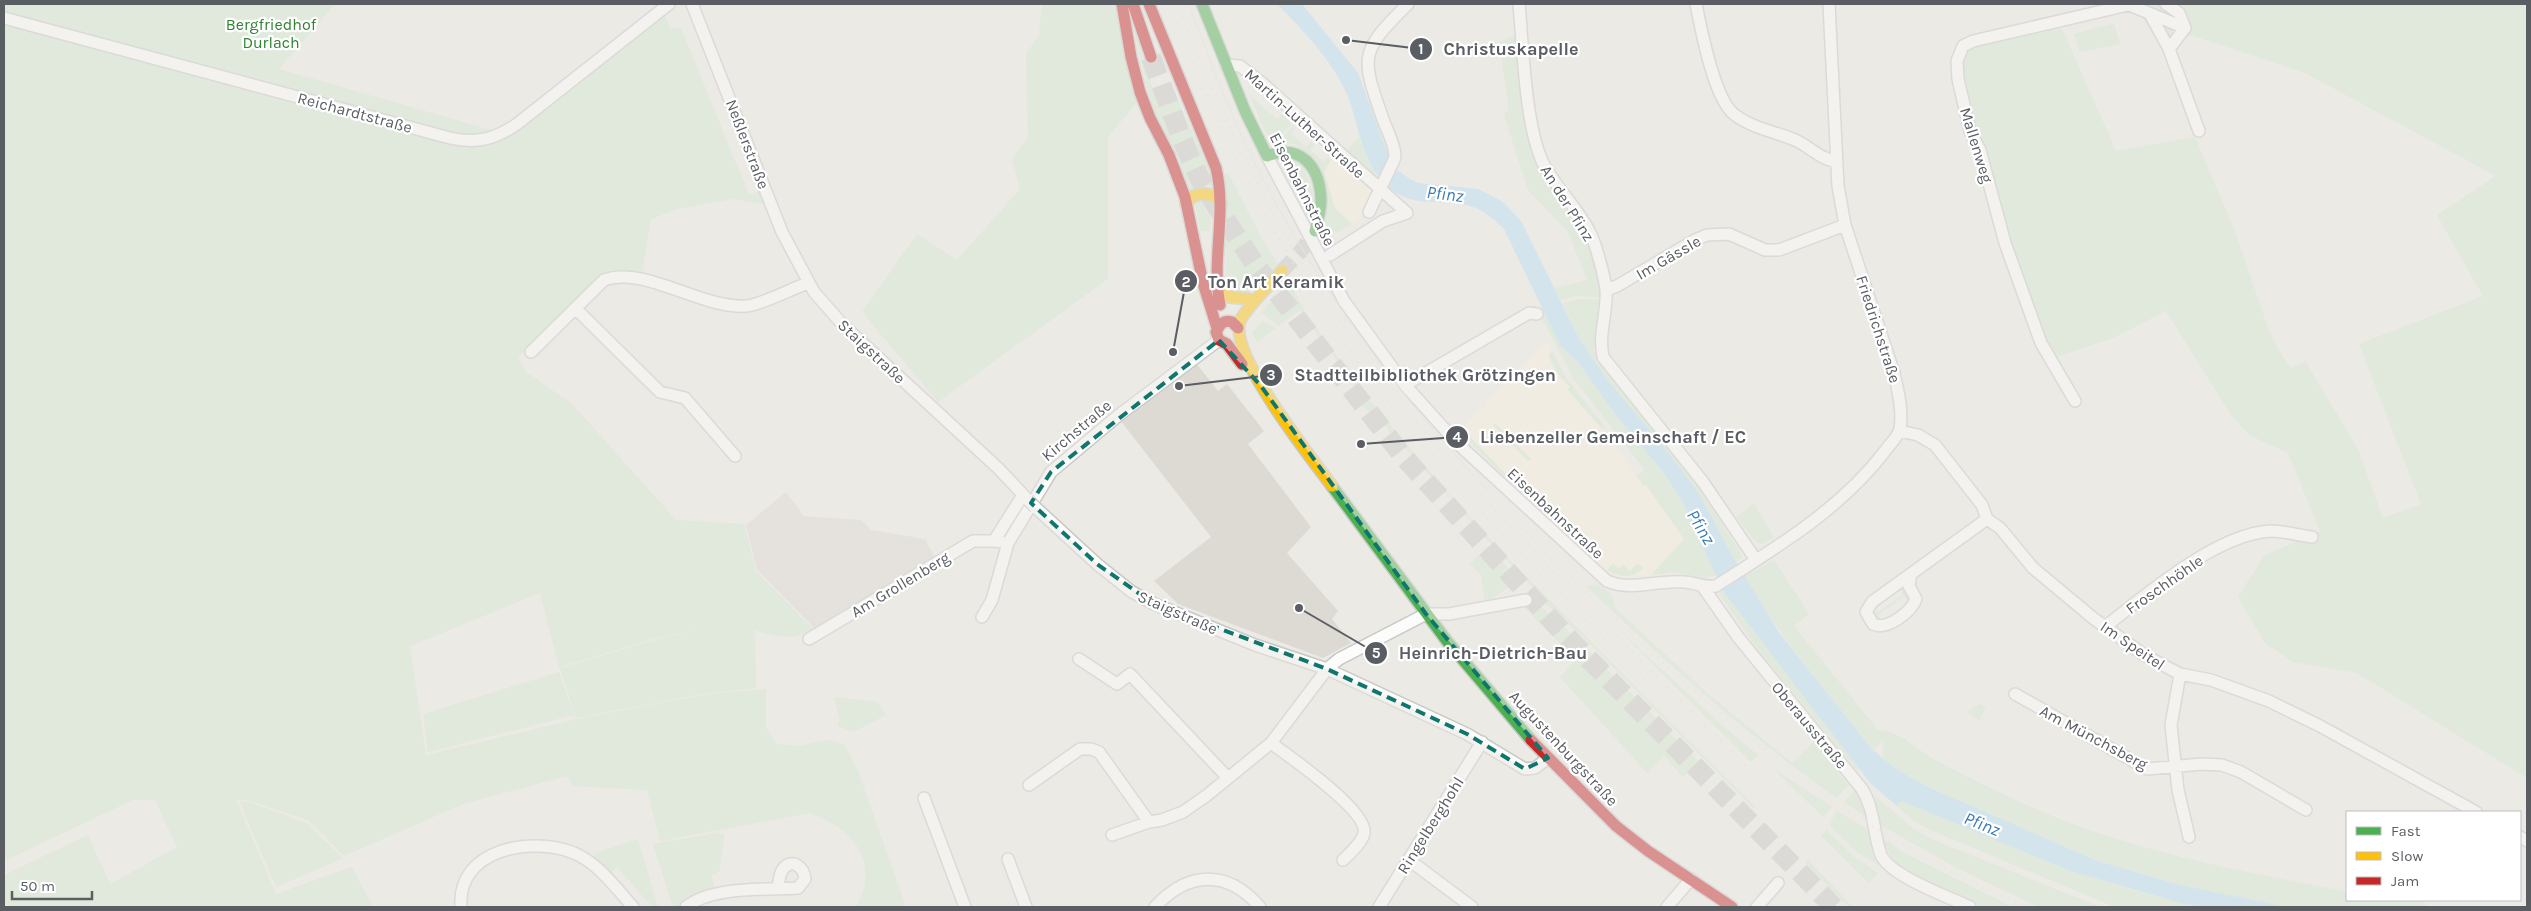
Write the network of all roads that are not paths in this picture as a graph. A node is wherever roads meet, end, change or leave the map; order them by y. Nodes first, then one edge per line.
1 (669, 4) edge
2 (692, 4) edge
3 (1122, 4) edge
4 (1133, 4) edge
5 (1139, 4) edge
6 (1149, 4) edge
7 (1202, 4) edge
8 (1408, 4) edge
9 (1519, 4) edge
10 (1696, 4) edge
11 (1829, 4) edge
12 (2128, 4) edge
13 (2166, 4) edge
14 (2150, 14) junction
15 (4, 18) edge
16 (2185, 28) junction
17 (2169, 49) junction
18 (1226, 65) junction
19 (2199, 131) dead end
20 (1267, 156) junction
21 (1836, 161) junction
22 (1382, 187) junction
23 (1221, 203) junction
24 (1186, 205) junction
25 (1383, 222) junction
26 (1845, 225) junction
27 (1191, 226) junction
28 (1221, 227) junction
29 (1315, 231) tunnel mouth
30 (1330, 255) dead end
31 (1282, 271) tunnel mouth
32 (808, 283) junction
33 (1217, 283) junction
34 (1606, 290) junction
35 (1262, 292) junction
36 (1249, 299) junction
37 (575, 308) junction
38 (1537, 314) dead end
39 (1224, 323) junction
40 (1238, 332) junction
41 (1223, 342) junction
42 (531, 352) dead end
43 (1405, 385) junction
44 (1261, 386) junction
45 (2075, 400) dead end
46 (1900, 431) junction
47 (735, 456) dead end
48 (1029, 501) junction
49 (1988, 518) junction
50 (2312, 538) dead end
51 (994, 541) junction
52 (1008, 543) junction
53 (1752, 563) junction
54 (1910, 574) junction
55 (1703, 587) junction
56 (1526, 600) dead end
57 (1426, 614) junction
58 (982, 617) dead end
59 (2105, 627) junction
60 (809, 639) dead end
61 (1079, 659) dead end
62 (1327, 670) junction
63 (2180, 674) junction
64 (2016, 694) dead end
65 (1482, 742) junction
66 (1272, 743) junction
67 (1548, 758) junction
68 (2176, 767) junction
69 (1228, 778) junction
70 (1029, 786) dead end
71 (924, 798) dead end
72 (2306, 810) dead end
73 (2474, 811) edge
74 (1149, 822) junction
75 (1112, 835) dead end
76 (2189, 837) dead end
77 (1008, 859) dead end
78 (1343, 860) dead end
79 (1409, 860) junction
80 (1691, 879) junction
81 (1778, 883) dead end
82 (778, 889) dead end
83 (461, 907) edge
84 (633, 907) edge
85 (686, 907) edge
86 (965, 907) edge
87 (1026, 907) edge
88 (1155, 907) edge
89 (1260, 907) edge
90 (1379, 907) edge
91 (1472, 907) edge
92 (1667, 907) edge
93 (1732, 907) edge
94 (1757, 907) edge
95 (1970, 907) edge

1 - 15 street, Reichardtstraße
2 - 32 street, Neßlerstraße
3 - 24 main road
4 - 5 main road
6 - 23 main road
7 - 18 main road, Eisenbahnstraße
8 - 22 street
9 - 34 street, An der Pfinz
10 - 21 street
11 - 21 street, Friedrichstraße
12 - 14 street
12 - 45 street, Mallenweg
13 - 16 street
14 - 16 street
14 - 17 street
16 - 17 street
17 - 19 street
18 - 20 main road, Eisenbahnstraße
18 - 22 street, Martin-Luther-Straße
20 - 29 main road
20 - 43 street, Eisenbahnstraße
21 - 26 street, Friedrichstraße
22 - 25 street
22 - 25 street, Martin-Luther-Straße
23 - 24 main road
23 - 28 main road
24 - 27 main road
25 - 30 street
26 - 34 street, Im Gässle
26 - 46 street, Friedrichstraße
27 - 28 main road
27 - 39 main road
28 - 33 main road
31 - 35 main road
32 - 37 street
32 - 48 street, Staigstraße
33 - 36 main road
33 - 39 main road
34 - 53 street, An der Pfinz
35 - 36 main road
35 - 40 main road
36 - 39 main road
37 - 42 street
37 - 47 street
38 - 43 street
39 - 40 main road, Augustenburgstraße
39 - 41 main road, Augustenburgstraße
40 - 41 main road
40 - 44 main road, Augustenburgstraße
41 - 44 main road, Augustenburgstraße
41 - 52 street, Kirchstraße
43 - 55 street, Eisenbahnstraße
44 - 57 main road, Augustenburgstraße
46 - 49 street, Im Speitel
46 - 53 street
48 - 51 street
48 - 62 street, Staigstraße
49 - 54 street
49 - 59 street, Im Speitel
50 - 59 street, Froschhöhle
51 - 52 street
51 - 60 street, Am Grollenberg
52 - 58 street, Kirchstraße
53 - 55 street
54 - 54 street
55 - 95 street, Oberausstraße
56 - 57 street
57 - 62 street
57 - 67 main road, Augustenburgstraße
59 - 63 street, Im Speitel
61 - 69 street
62 - 65 street, Staigstraße
62 - 66 street
63 - 68 street
63 - 73 street, Im Speitel
64 - 68 street, Am Münchsberg
65 - 67 street, Staigstraße
65 - 79 street, Ringelberghohl
66 - 69 street
66 - 78 street
67 - 80 main road, Augustenburgstraße
68 - 72 street, Am Münchsberg
68 - 76 street
69 - 74 street
70 - 74 street
71 - 86 street
74 - 75 street
77 - 87 street
79 - 90 street, Ringelberghohl
79 - 91 street
80 - 92 street
80 - 93 main road, Augustenburgstraße
81 - 94 street
82 - 85 street
83 - 84 street
88 - 89 street

